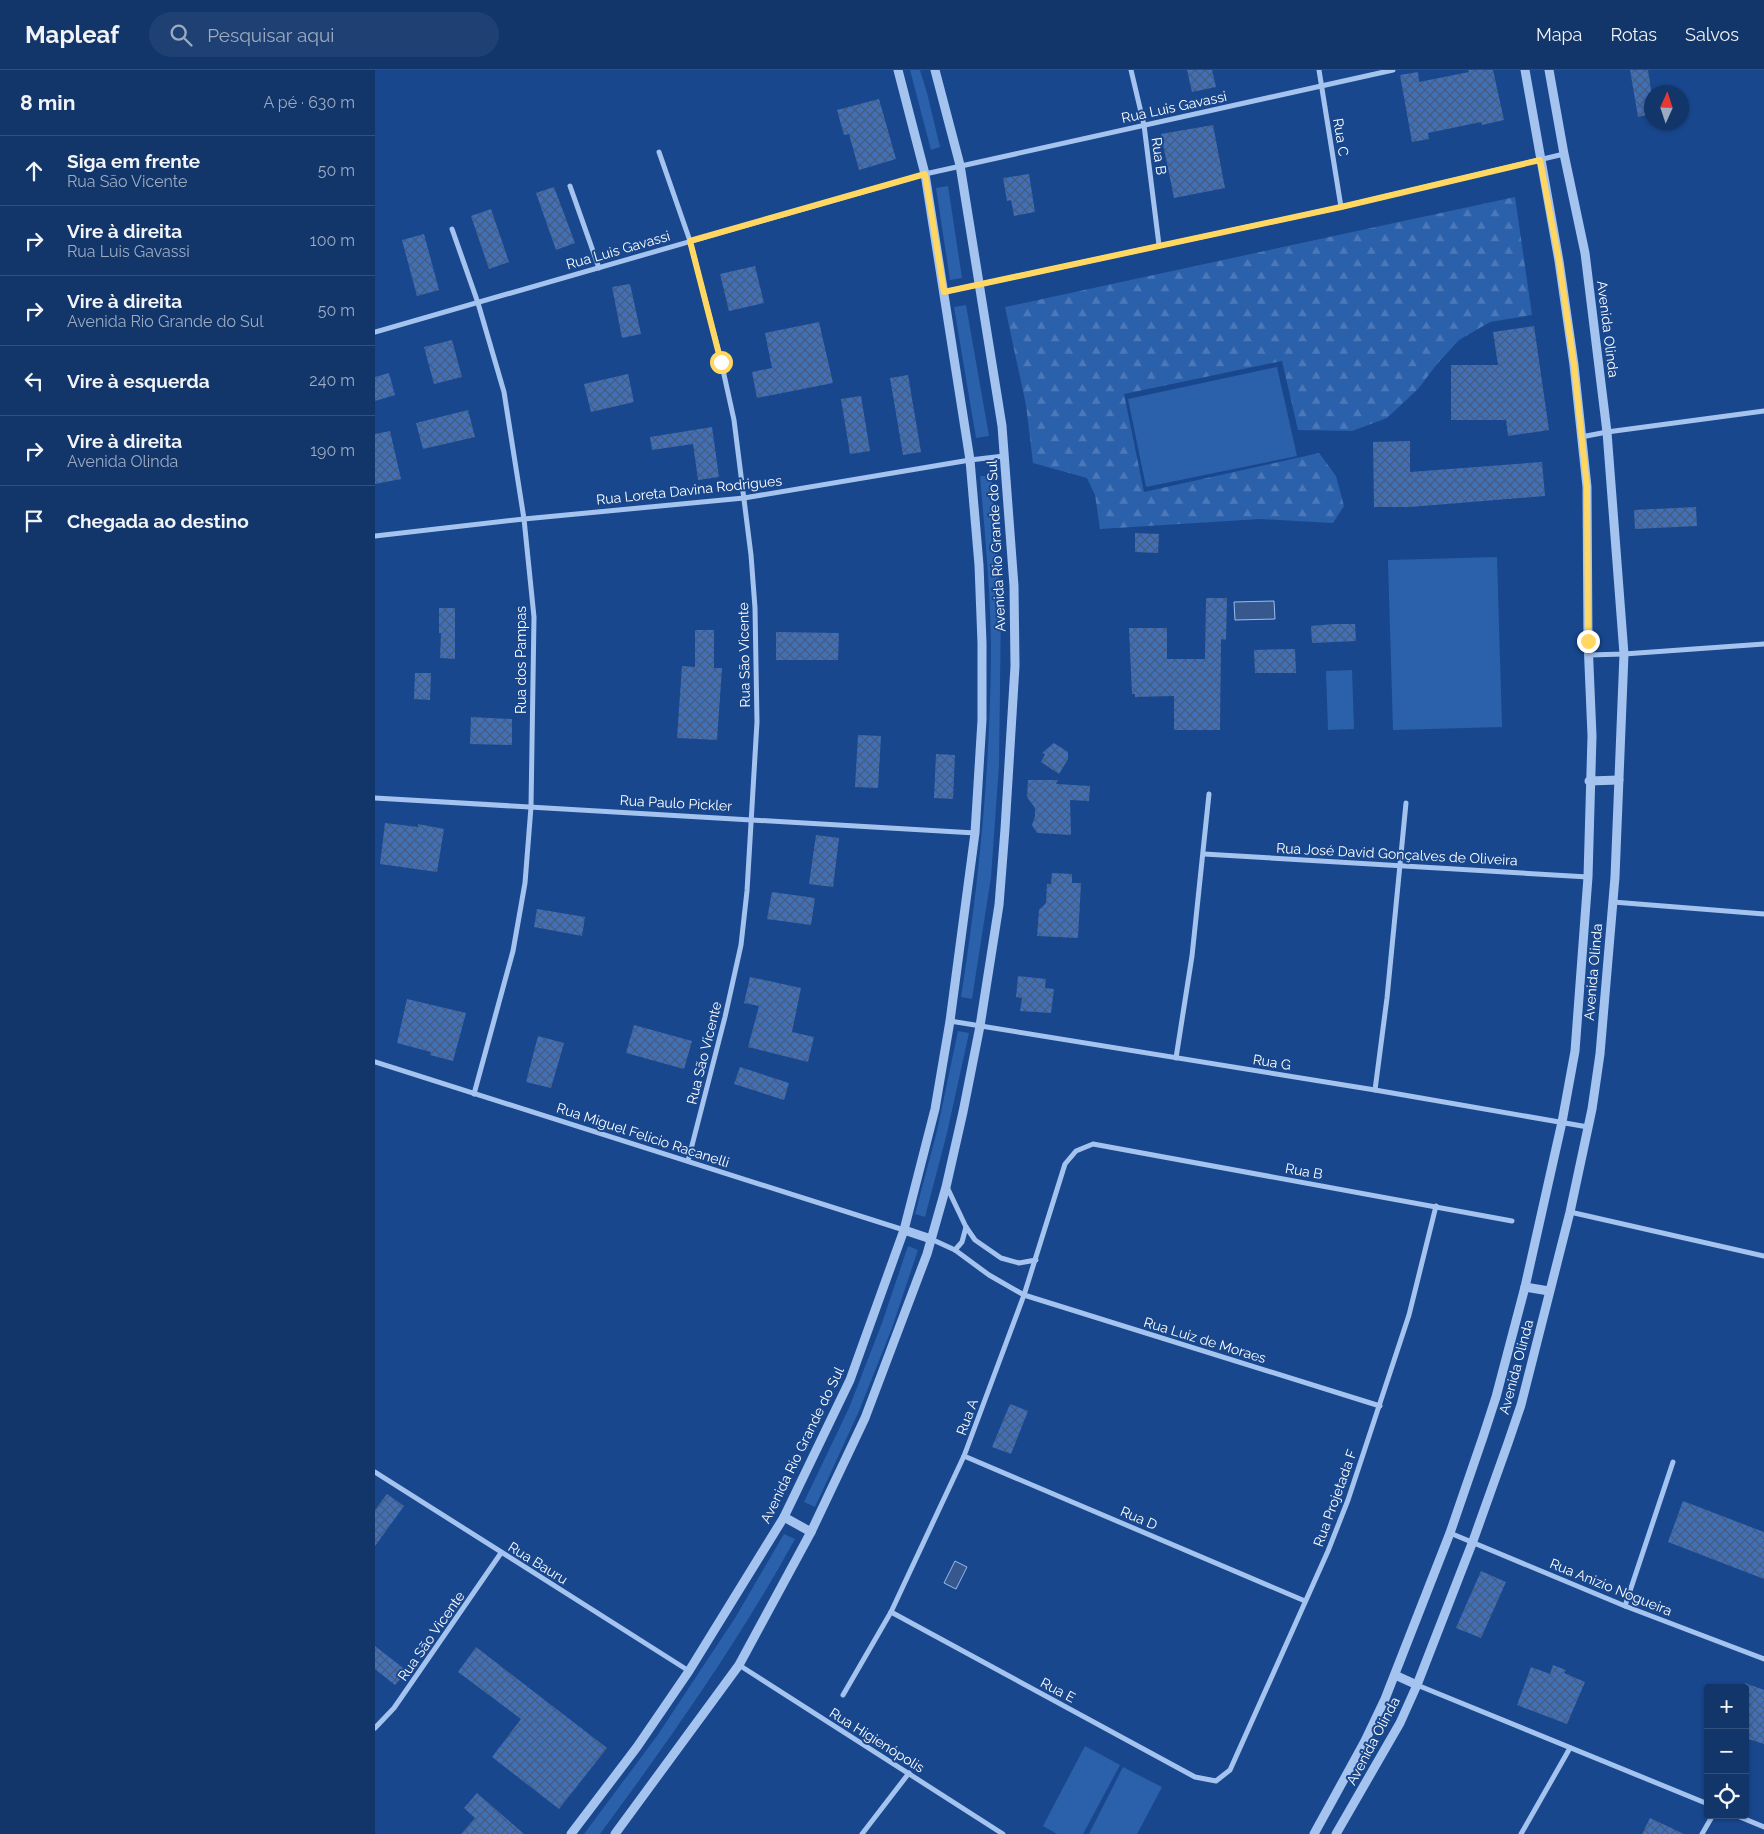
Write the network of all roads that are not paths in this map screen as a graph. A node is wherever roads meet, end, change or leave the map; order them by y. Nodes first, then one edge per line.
1 (898, 70) edge
2 (935, 70) edge
3 (1131, 70) edge
4 (1319, 70) edge
5 (1393, 70) edge
6 (1525, 70) edge
7 (1549, 70) edge
8 (1321, 86) junction
9 (1144, 125) junction
10 (659, 152) dead end
11 (1564, 154) junction
12 (1540, 160) junction
13 (960, 165) junction
14 (925, 174) junction
15 (570, 186) dead end
16 (1341, 207) junction
17 (452, 229) dead end
18 (690, 241) junction
19 (1159, 245) junction
20 (599, 268) junction
21 (981, 285) junction
22 (944, 292) junction
23 (478, 303) junction
24 (375, 332) edge
25 (1764, 411) edge
26 (1607, 432) junction
27 (1581, 437) junction
28 (1005, 456) junction
29 (970, 460) junction
30 (744, 498) junction
31 (524, 519) junction
32 (375, 536) edge
33 (1764, 644) edge
34 (1624, 654) junction
35 (1589, 655) junction
36 (1619, 780) junction
37 (1589, 781) junction
38 (1209, 794) dead end
39 (375, 798) edge
40 (1406, 803) dead end
41 (531, 807) junction
42 (752, 819) junction
43 (975, 833) junction
44 (1204, 854) junction
45 (1401, 866) junction
46 (1588, 877) junction
47 (1613, 902) junction
48 (1764, 914) edge
49 (950, 1020) junction
50 (979, 1026) junction
51 (1176, 1058) junction
52 (375, 1062) edge
53 (1375, 1090) junction
54 (474, 1094) junction
55 (1562, 1122) junction
56 (1588, 1127) junction
57 (1093, 1144) joint
58 (688, 1161) junction
59 (946, 1187) junction
60 (1436, 1206) junction
61 (1570, 1212) junction
62 (1512, 1221) dead end
63 (966, 1227) junction
64 (905, 1230) junction
65 (931, 1239) junction
66 (955, 1250) junction
67 (1764, 1256) edge
68 (1036, 1260) junction
69 (1525, 1287) junction
70 (1549, 1291) junction
71 (1024, 1295) junction
72 (1380, 1406) junction
73 (964, 1456) junction
74 (1673, 1462) dead end
75 (375, 1472) edge
76 (783, 1518) junction
77 (811, 1532) junction
78 (1450, 1533) junction
79 (1473, 1542) junction
80 (501, 1553) junction
81 (1305, 1602) junction
82 (1625, 1606) junction
83 (891, 1612) junction
84 (1764, 1659) edge
85 (739, 1665) junction
86 (689, 1671) junction
87 (1395, 1675) junction
88 (1417, 1685) junction
89 (843, 1695) dead end
90 (375, 1728) edge
91 (1570, 1748) junction
92 (909, 1773) junction
93 (1216, 1782) joint
94 (1704, 1802) edge
95 (1711, 1819) edge
96 (1745, 1819) edge
97 (1764, 1827) edge
98 (571, 1834) edge
99 (615, 1834) edge
100 (862, 1834) edge
101 (1003, 1834) edge
102 (1314, 1834) edge
103 (1336, 1834) edge
104 (1521, 1834) edge
105 (1702, 1834) edge

1 - 14 street, Avenida Rio Grande do Sul
2 - 13 street, Avenida Rio Grande do Sul
3 - 9 street, Rua B
4 - 8 street, Rua C
5 - 8 street, Rua Luis Gavassi
6 - 12 street, Avenida Olinda
7 - 11 street, Avenida Olinda
8 - 9 street, Rua Luis Gavassi
8 - 16 street, Rua C
9 - 13 street, Rua Luis Gavassi
9 - 19 street, Rua B
10 - 18 street, Rua São Vicente
11 - 12 street
11 - 26 street, Avenida Olinda
12 - 16 street
12 - 27 street, Avenida Olinda
13 - 14 street, Rua Luis Gavassi
13 - 21 street, Avenida Rio Grande do Sul
14 - 18 street, Rua Luis Gavassi
14 - 22 street, Avenida Rio Grande do Sul
15 - 20 street
16 - 19 street
17 - 23 street, Rua dos Pampas
18 - 20 street, Rua Luis Gavassi
18 - 30 street, Rua São Vicente
19 - 21 street
20 - 23 street, Rua Luis Gavassi
21 - 22 street
21 - 28 street, Avenida Rio Grande do Sul
22 - 29 street, Avenida Rio Grande do Sul
23 - 24 street, Rua Luis Gavassi
23 - 31 street, Rua dos Pampas
25 - 26 street
26 - 27 street
26 - 34 street, Avenida Olinda
27 - 35 street, Avenida Olinda
28 - 29 street, Rua Loreta Davina Rodrigues
28 - 50 street, Avenida Rio Grande do Sul
29 - 30 street, Rua Loreta Davina Rodrigues
29 - 43 street, Avenida Rio Grande do Sul
30 - 31 street, Rua Loreta Davina Rodrigues
30 - 42 street, Rua São Vicente
31 - 32 street, Rua Loreta Davina Rodrigues
31 - 41 street, Rua dos Pampas
33 - 34 street
34 - 35 street
34 - 36 street, Avenida Olinda
35 - 37 street, Avenida Olinda
36 - 37 street
36 - 47 street, Avenida Olinda
37 - 46 street, Avenida Olinda
38 - 44 street
39 - 41 street, Rua Paulo Pickler
40 - 45 street
41 - 42 street, Rua Paulo Pickler
41 - 54 street, Rua dos Pampas
42 - 43 street, Rua Paulo Pickler
42 - 58 street, Rua São Vicente
43 - 49 street, Avenida Rio Grande do Sul
44 - 45 street, Rua José David Gonçalves de Oliveira
44 - 51 street
45 - 46 street, Rua José David Gonçalves de Oliveira
45 - 53 street
46 - 55 street, Avenida Olinda
47 - 48 street
47 - 56 street, Avenida Olinda
49 - 50 street
49 - 64 street, Avenida Rio Grande do Sul
50 - 51 street, Rua G
50 - 59 street, Avenida Rio Grande do Sul
51 - 53 street, Rua G
52 - 54 street, Rua Miguel Felicio Racanelli
53 - 55 street, Rua G
54 - 58 street, Rua Miguel Felicio Racanelli
55 - 56 street, Rua G
55 - 69 street, Avenida Olinda
56 - 61 street, Avenida Olinda
57 - 60 street, Rua B
57 - 68 street, Rua A
58 - 64 street, Rua Miguel Felicio Racanelli
59 - 63 street
59 - 65 street, Avenida Rio Grande do Sul
60 - 62 street, Rua B
60 - 72 street, Rua Projetada F
61 - 67 street
61 - 70 street, Avenida Olinda
63 - 66 street
63 - 68 street
64 - 65 street
64 - 76 street, Avenida Rio Grande do Sul
65 - 66 street, Rua Luiz de Moraes
65 - 77 street, Avenida Rio Grande do Sul
66 - 71 street, Rua Luiz de Moraes
68 - 71 street, Rua A
69 - 70 street
69 - 78 street, Avenida Olinda
70 - 79 street, Avenida Olinda
71 - 72 street, Rua Luiz de Moraes
71 - 73 street, Rua A
72 - 81 street, Rua Projetada F
73 - 81 street, Rua D
73 - 83 street, Rua A
74 - 82 street
75 - 80 street, Rua Bauru
76 - 77 street
76 - 86 street, Avenida Rio Grande do Sul
77 - 85 street, Avenida Rio Grande do Sul
78 - 79 street, Rua Anizio Nogueira
78 - 87 street, Avenida Olinda
79 - 82 street, Rua Anizio Nogueira
79 - 88 street, Avenida Olinda
80 - 86 street, Rua Bauru
80 - 90 street, Rua São Vicente
81 - 93 street, Rua Projetada F
82 - 84 street, Rua Anizio Nogueira
83 - 89 street, Rua A
83 - 93 street, Rua E
85 - 92 street, Rua Higienópolis
85 - 99 street, Avenida Rio Grande do Sul
86 - 98 street, Avenida Rio Grande do Sul
87 - 88 street
87 - 102 street, Avenida Olinda
88 - 91 street
88 - 103 street, Avenida Olinda
91 - 94 street
91 - 104 street
92 - 100 street
92 - 101 street, Rua Higienópolis
95 - 105 street
96 - 97 street

